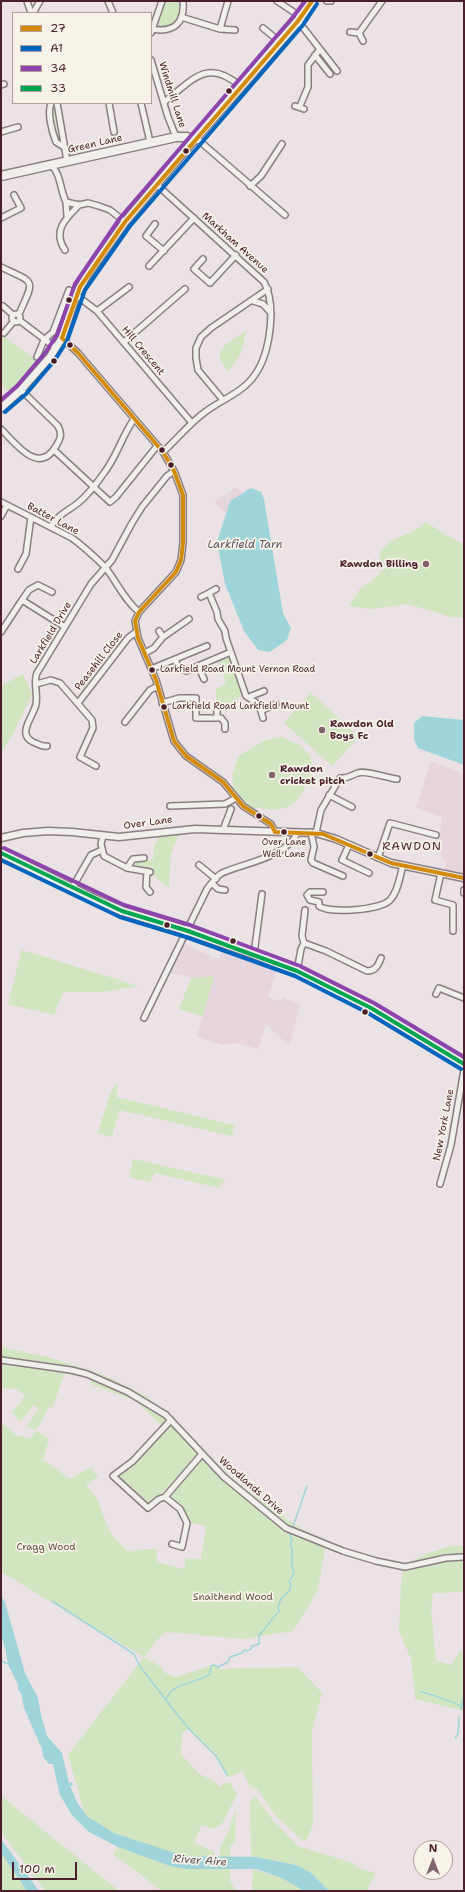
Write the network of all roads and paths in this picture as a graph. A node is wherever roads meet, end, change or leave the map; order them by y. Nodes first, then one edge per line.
1 (27, 1) edge
2 (40, 1) edge
3 (108, 1) edge
4 (162, 1) edge
5 (183, 1) edge
6 (228, 1) edge
7 (276, 1) edge
8 (312, 1) edge
9 (327, 1) edge
10 (331, 1) edge
11 (382, 1) edge
12 (32, 12) edge
13 (33, 12) edge
14 (112, 12) edge
15 (181, 17) junction
16 (300, 19) junction
17 (263, 28) dead end
18 (220, 29) junction
19 (235, 30) dead end
20 (152, 31) edge
21 (350, 32) dead end
22 (359, 33) junction
23 (363, 41) dead end
24 (280, 42) junction
25 (320, 49) junction
26 (315, 55) junction
27 (152, 63) edge
28 (337, 71) dead end
29 (330, 74) dead end
30 (240, 86) junction
31 (164, 102) junction
32 (51, 104) edge
33 (57, 104) edge
34 (109, 104) edge
35 (141, 104) edge
36 (300, 107) dead end
37 (18, 127) dead end
38 (1, 132) edge
39 (114, 132) dead end
40 (176, 137) junction
41 (194, 140) junction
42 (150, 142) junction
43 (282, 144) dead end
44 (64, 146) junction
45 (67, 161) junction
46 (51, 165) junction
47 (1, 176) edge
48 (156, 184) junction
49 (250, 186) junction
50 (14, 195) dead end
51 (66, 202) junction
52 (79, 205) junction
53 (67, 216) junction
54 (285, 216) dead end
55 (1, 218) edge
56 (194, 218) junction
57 (125, 222) junction
58 (155, 224) dead end
59 (65, 250) dead end
60 (164, 251) junction
61 (236, 255) junction
62 (203, 259) dead end
63 (1, 266) edge
64 (149, 266) dead end
65 (128, 287) dead end
66 (185, 289) dead end
67 (268, 289) junction
68 (69, 290) dead end
69 (76, 295) junction
70 (252, 302) junction
71 (3, 306) dead end
72 (97, 312) junction
73 (271, 314) junction
74 (16, 318) junction
75 (4, 333) dead end
76 (62, 338) junction
77 (44, 340) junction
78 (124, 342) junction
79 (56, 348) junction
80 (37, 357) dead end
81 (21, 390) junction
82 (223, 400) junction
83 (1, 408) edge
84 (134, 419) junction
85 (192, 423) junction
86 (1, 429) edge
87 (157, 446) junction
88 (54, 450) junction
89 (163, 452) junction
90 (174, 471) junction
91 (93, 486) junction
92 (1, 502) edge
93 (8, 505) junction
94 (1, 516) edge
95 (30, 517) junction
96 (51, 527) junction
97 (18, 568) dead end
98 (105, 568) junction
99 (216, 589) dead end
100 (52, 592) dead end
101 (209, 593) junction
102 (201, 596) dead end
103 (22, 600) junction
104 (139, 612) junction
105 (189, 619) dead end
106 (65, 627) junction
107 (159, 631) dead end
108 (1, 632) edge
109 (136, 632) junction
110 (163, 637) junction
111 (207, 646) dead end
112 (231, 652) junction
113 (145, 653) junction
114 (175, 659) junction
115 (198, 666) junction
116 (151, 669) junction
117 (204, 679) dead end
118 (36, 684) junction
119 (158, 686) junction
120 (264, 691) dead end
121 (249, 697) junction
122 (162, 702) junction
123 (78, 703) junction
124 (276, 704) dead end
125 (217, 707) dead end
126 (261, 711) junction
127 (217, 718) junction
128 (263, 718) dead end
129 (124, 722) dead end
130 (225, 729) dead end
131 (48, 746) dead end
132 (96, 766) dead end
133 (397, 779) dead end
134 (329, 795) junction
135 (236, 798) junction
136 (170, 806) dead end
137 (352, 807) dead end
138 (232, 808) dead end
139 (223, 830) junction
140 (275, 832) junction
141 (298, 832) junction
142 (313, 832) junction
143 (436, 835) dead end
144 (103, 836) junction
145 (1, 838) edge
146 (349, 845) junction
147 (102, 850) junction
148 (1, 853) edge
149 (144, 858) dead end
150 (378, 858) junction
151 (199, 865) dead end
152 (403, 866) junction
153 (126, 868) junction
154 (369, 873) dead end
155 (441, 873) junction
156 (343, 876) dead end
157 (464, 878) edge
158 (216, 879) junction
159 (212, 883) junction
160 (71, 890) junction
161 (225, 890) dead end
162 (150, 892) dead end
163 (324, 892) dead end
164 (262, 894) dead end
165 (305, 910) dead end
166 (188, 931) junction
167 (453, 931) dead end
168 (304, 943) junction
169 (254, 954) junction
170 (381, 958) dead end
171 (297, 971) junction
172 (436, 994) dead end
173 (464, 998) edge
174 (144, 1018) dead end
175 (464, 1064) edge
176 (464, 1070) edge
177 (440, 1184) dead end
178 (1, 1360) edge
179 (171, 1420) junction
180 (202, 1454) junction
181 (165, 1497) junction
182 (172, 1544) dead end
183 (464, 1557) edge

1 - 12 street
2 - 13 street
3 - 14 street
4 - 20 street
5 - 15 street
6 - 18 street
7 - 16 street
8 - 16 main road
9 - 10 street
11 - 22 street
15 - 18 street
15 - 20 street
16 - 24 main road
16 - 25 street
17 - 24 street
18 - 19 street
21 - 22 street
22 - 23 street
24 - 30 main road
25 - 26 street
25 - 28 street
26 - 29 street
26 - 36 street
27 - 31 street, Windmill Lane
30 - 31 street
30 - 41 main road
31 - 40 street, Windmill Lane
32 - 44 street
33 - 44 street
34 - 39 street
35 - 42 street
37 - 38 street
40 - 41 main road, Green Lane
40 - 42 main road, Green Lane
41 - 48 main road
41 - 49 street
42 - 45 main road, Green Lane
43 - 49 street
44 - 45 street
45 - 46 main road, Green Lane
46 - 47 main road, Green Lane
46 - 51 street
48 - 56 street, Markham Avenue
48 - 57 main road
49 - 54 street
50 - 55 street
51 - 52 street
51 - 53 street
52 - 53 street
52 - 57 street
53 - 59 street
56 - 60 street
56 - 61 street, Markham Avenue
57 - 69 main road
58 - 60 street
60 - 64 street
61 - 62 street
61 - 67 street, Markham Avenue
63 - 74 street
65 - 72 street
66 - 78 street
67 - 70 street
67 - 73 street, Markham Avenue
68 - 77 street
69 - 72 street, Hill Crescent
69 - 76 main road
70 - 73 street
70 - 82 street
71 - 74 street
72 - 78 street, Hill Crescent
73 - 82 street, Markham Avenue
74 - 75 street
74 - 77 street
76 - 79 main road
76 - 84 street
77 - 79 street
77 - 80 street
78 - 85 street, Hill Crescent
79 - 81 main road
81 - 83 main road
81 - 88 street
82 - 85 street, Markham Avenue
84 - 87 street
84 - 91 street
85 - 89 street, Markham Avenue
86 - 88 street
87 - 89 street
87 - 91 street
88 - 91 street
89 - 90 street
90 - 98 street, Larkfield Drive
90 - 104 street
91 - 96 street
92 - 93 street, Batter Lane
93 - 94 street
93 - 95 street, Batter Lane
95 - 96 street, Batter Lane
95 - 97 street
96 - 98 street, Batter Lane
98 - 104 street, Batter Lane
98 - 106 street, Larkfield Drive
99 - 101 street
100 - 103 street
101 - 102 street
101 - 112 street
103 - 106 street
103 - 108 street
104 - 109 street
105 - 110 street
106 - 118 street, Larkfield Drive
107 - 110 street
109 - 113 street
109 - 123 street, Peasehill Close
110 - 113 street
111 - 114 street
112 - 115 street
112 - 121 street
113 - 116 street
114 - 115 street
114 - 116 street
115 - 117 street
116 - 119 street
118 - 123 street
118 - 131 street, Larkfield Drive
119 - 122 street
119 - 129 street
120 - 121 street
121 - 126 street
122 - 127 street
122 - 135 street
123 - 132 street
124 - 126 street
125 - 127 street
126 - 128 street
127 - 130 street
133 - 134 street
134 - 137 street
134 - 142 street
135 - 136 street
135 - 140 street
138 - 139 street
139 - 140 street, Over Lane
139 - 144 street, Over Lane
140 - 141 street, Over Lane
141 - 142 street, Over Lane
141 - 158 street
142 - 146 street, Over Lane
142 - 156 street
143 - 150 street
144 - 145 street, Over Lane
144 - 147 street
146 - 150 street, Over Lane
146 - 154 street
147 - 153 street
147 - 160 street
148 - 160 main road
149 - 153 street
150 - 152 street, Over Lane
151 - 158 street
152 - 155 street, Over Lane
152 - 163 street
153 - 162 street
155 - 157 street, Over Lane
155 - 167 street
158 - 159 street
159 - 161 street
159 - 166 street
160 - 166 main road
164 - 169 street
165 - 168 street
166 - 169 main road
166 - 174 street
168 - 170 street
168 - 171 street
169 - 171 main road
171 - 175 main road
172 - 173 street
176 - 177 street, New York Lane
178 - 179 street, Woodlands Drive
179 - 180 street, Woodlands Drive
179 - 181 street
180 - 181 street
180 - 183 street, Woodlands Drive
181 - 182 street

